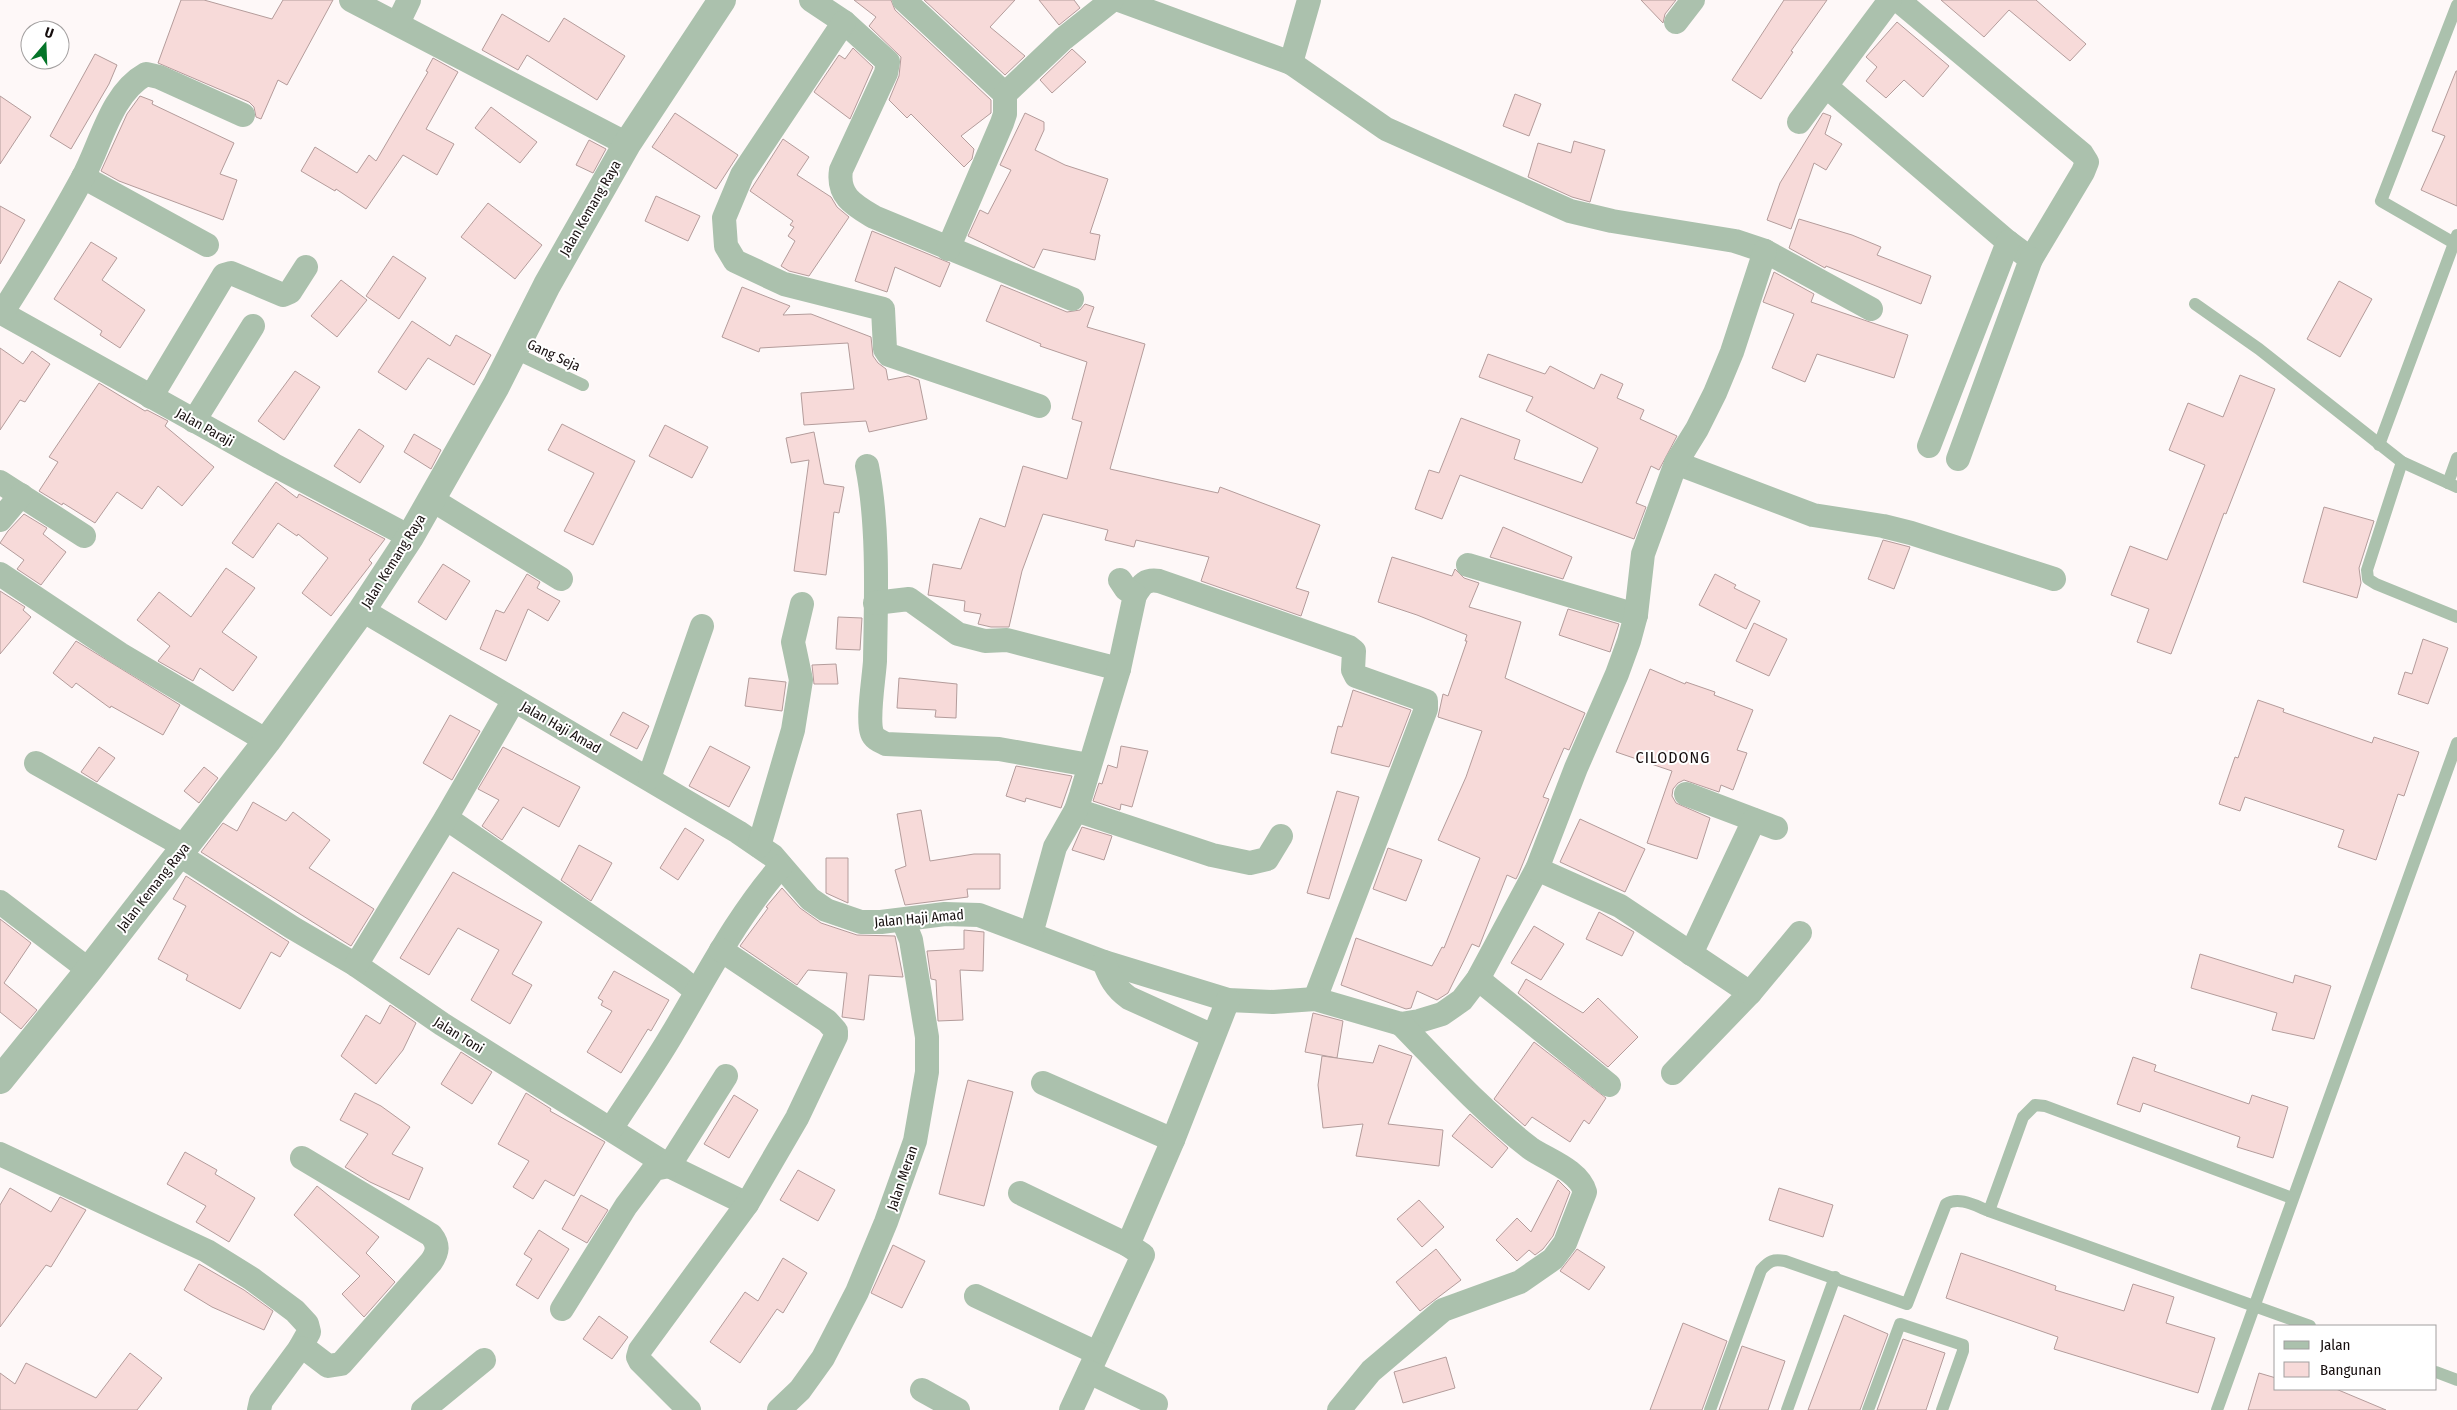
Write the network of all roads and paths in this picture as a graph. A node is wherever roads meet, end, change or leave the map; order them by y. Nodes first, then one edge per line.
1 (351, 0) edge
2 (409, 0) edge
3 (722, 0) edge
4 (811, 0) edge
5 (904, 0) edge
6 (1112, 0) edge
7 (1119, 0) edge
8 (1309, 0) edge
9 (1693, 0) edge
10 (1890, 0) edge
11 (1898, 0) edge
12 (2457, 5) edge
13 (844, 22) junction
14 (1676, 22) dead end
15 (398, 23) junction
16 (1292, 63) junction
17 (1827, 87) junction
18 (1005, 94) junction
19 (243, 115) dead end
20 (1799, 122) dead end
21 (626, 144) junction
22 (83, 178) junction
23 (2455, 239) edge
24 (2008, 242) junction
25 (207, 245) dead end
26 (948, 249) junction
27 (1765, 251) junction
28 (2031, 259) junction
29 (306, 267) dead end
30 (1072, 299) dead end
31 (2195, 304) dead end
32 (1871, 309) dead end
33 (1, 313) edge
34 (253, 326) dead end
35 (513, 352) junction
36 (583, 385) dead end
37 (151, 397) junction
38 (1038, 406) dead end
39 (194, 420) junction
40 (2379, 445) junction
41 (1930, 446) dead end
42 (1958, 458) dead end
43 (2457, 458) edge
44 (1676, 462) junction
45 (2402, 462) junction
46 (867, 466) dead end
47 (0, 482) edge
48 (2452, 485) edge
49 (21, 496) junction
50 (431, 499) junction
51 (0, 520) edge
52 (84, 536) dead end
53 (410, 537) junction
54 (1468, 565) dead end
55 (0, 574) edge
56 (561, 579) dead end
57 (2054, 579) dead end
58 (875, 603) junction
59 (802, 604) dead end
60 (362, 610) junction
61 (1636, 615) junction
62 (2457, 617) edge
63 (702, 626) dead end
64 (1119, 669) junction
65 (514, 700) junction
66 (267, 741) junction
67 (2457, 743) edge
68 (2454, 762) edge
69 (36, 763) dead end
70 (1089, 766) junction
71 (649, 778) junction
72 (1686, 794) dead end
73 (1076, 810) junction
74 (446, 818) junction
75 (1280, 836) dead end
76 (759, 846) junction
77 (181, 850) junction
78 (781, 866) junction
79 (1537, 869) junction
80 (0, 902) edge
81 (903, 920) junction
82 (1800, 933) dead end
83 (1031, 934) junction
84 (721, 950) junction
85 (1691, 954) junction
86 (1104, 962) junction
87 (356, 965) junction
88 (89, 970) junction
89 (1478, 979) junction
90 (696, 991) junction
91 (1750, 993) junction
92 (1315, 998) junction
93 (1228, 1000) junction
94 (1400, 1024) junction
95 (1213, 1036) junction
96 (1673, 1073) dead end
97 (726, 1076) dead end
98 (0, 1080) edge
99 (1044, 1083) dead end
100 (1609, 1086) dead end
101 (611, 1129) junction
102 (1173, 1140) junction
103 (0, 1154) edge
104 (302, 1158) dead end
105 (669, 1166) junction
106 (1020, 1193) dead end
107 (2292, 1198) junction
108 (747, 1204) junction
109 (1989, 1211) junction
110 (1128, 1245) junction
111 (1835, 1277) junction
112 (976, 1296) dead end
113 (1907, 1304) junction
114 (2254, 1306) junction
115 (562, 1309) dead end
116 (1900, 1324) junction
117 (2307, 1325) edge
118 (300, 1348) junction
119 (484, 1360) dead end
120 (1093, 1362) junction
121 (2437, 1372) edge
122 (2457, 1380) edge
123 (922, 1390) dead end
124 (1156, 1404) dead end
125 (259, 1410) edge
126 (423, 1410) edge
127 (689, 1410) edge
128 (779, 1410) edge
129 (958, 1410) edge
130 (1071, 1410) edge
131 (1340, 1410) edge
132 (1710, 1410) edge
133 (1787, 1410) edge
134 (1868, 1410) edge
135 (1942, 1410) edge
136 (2216, 1410) edge

1 - 15 street
2 - 15 street
3 - 21 street, Jalan Kemang Raya
4 - 13 street
5 - 18 street
6 - 18 street
7 - 16 street
8 - 16 street
9 - 14 street
10 - 17 street
11 - 28 street
12 - 23 lane
13 - 26 street
13 - 38 street
15 - 21 street
16 - 27 street
17 - 20 street
17 - 24 street
18 - 26 street
19 - 22 street
21 - 35 street, Jalan Kemang Raya
22 - 25 street
22 - 33 street
23 - 40 lane
24 - 28 street
24 - 41 street
26 - 30 street
27 - 32 street
27 - 44 street
28 - 42 street
29 - 37 street
31 - 40 lane
33 - 37 street, Jalan Paraji
34 - 39 street
35 - 36 lane, Gang Seja
35 - 50 street, Jalan Kemang Raya
37 - 39 street, Jalan Paraji
39 - 53 street, Jalan Paraji
40 - 45 lane
43 - 48 lane
44 - 57 street
44 - 61 street
45 - 48 lane
45 - 62 lane
46 - 58 street
47 - 49 street
49 - 51 street
49 - 52 street
50 - 53 street, Jalan Kemang Raya
50 - 56 street
53 - 60 street, Jalan Kemang Raya
54 - 61 street
55 - 66 street
58 - 64 street
58 - 70 street
59 - 76 street
60 - 65 street, Jalan Haji Amad
60 - 66 street, Jalan Kemang Raya
61 - 79 street
63 - 71 street
64 - 70 street
64 - 92 street
65 - 71 street, Jalan Haji Amad
65 - 74 street
66 - 77 street, Jalan Kemang Raya
67 - 68 lane
68 - 107 lane
69 - 77 street, Jalan Toni
70 - 73 street
71 - 76 street, Jalan Haji Amad
72 - 85 street
73 - 75 street
73 - 83 street
74 - 87 street
74 - 90 street
76 - 78 street, Jalan Haji Amad
77 - 87 street, Jalan Toni
77 - 88 street, Jalan Kemang Raya
78 - 81 street, Jalan Haji Amad
78 - 84 street
79 - 85 street
79 - 89 street
80 - 88 street
81 - 83 street, Jalan Haji Amad
81 - 128 street, Jalan Meran
82 - 91 street
83 - 86 street, Jalan Haji Amad
84 - 90 street
84 - 108 street
85 - 91 street
86 - 93 street, Jalan Haji Amad
86 - 95 street
87 - 101 street, Jalan Toni
88 - 98 street, Jalan Kemang Raya
89 - 94 street
89 - 100 street
90 - 101 street
91 - 96 street
92 - 93 street, Jalan Haji Amad
92 - 94 street, Jalan Haji Amad
93 - 95 street
94 - 131 street
95 - 102 street
97 - 105 street
99 - 102 street
101 - 105 street, Jalan Toni
102 - 110 street
103 - 118 street
104 - 118 street
105 - 108 street, Jalan Toni
105 - 115 street
106 - 110 street
107 - 109 lane
107 - 114 lane
108 - 127 street
109 - 113 lane
109 - 114 lane
110 - 120 street
111 - 113 lane
111 - 132 lane
111 - 133 lane
112 - 120 street
113 - 116 lane
114 - 117 lane
114 - 136 lane
116 - 134 lane
116 - 135 lane
118 - 125 street
119 - 126 street
120 - 124 street
120 - 130 street
121 - 122 lane
123 - 129 street

